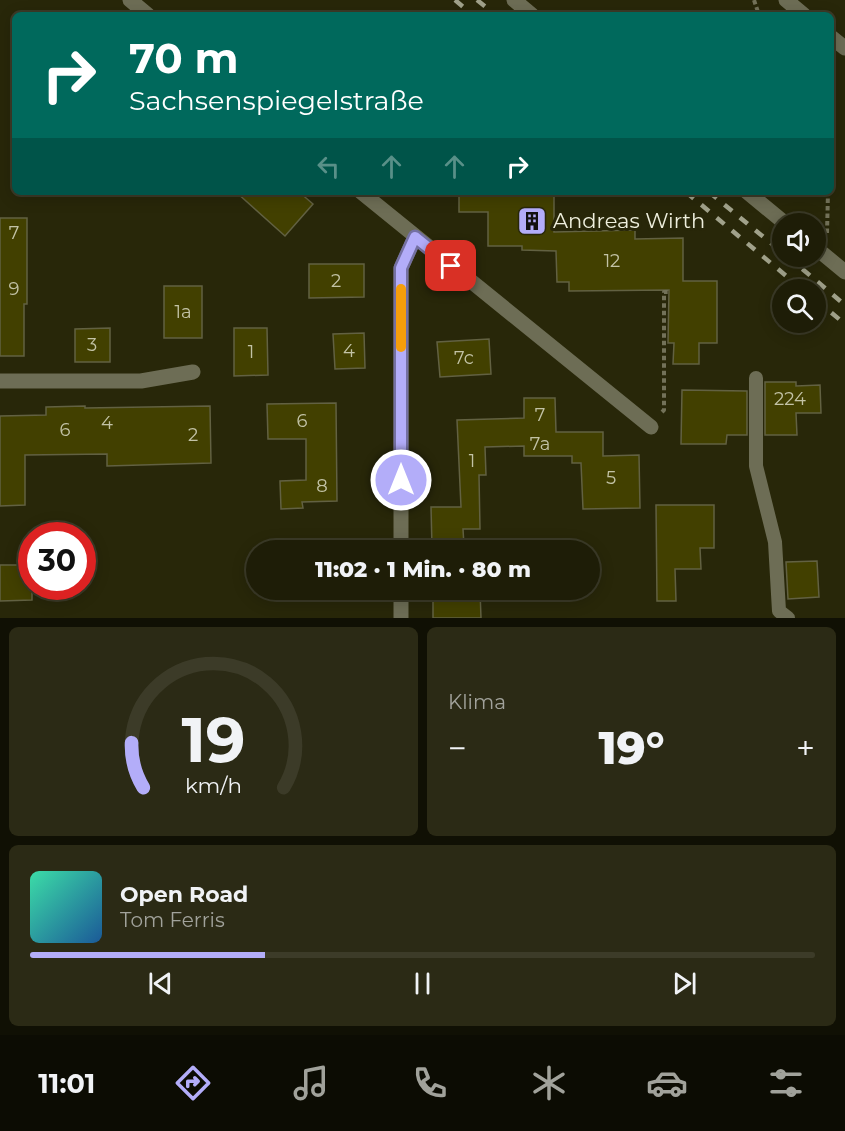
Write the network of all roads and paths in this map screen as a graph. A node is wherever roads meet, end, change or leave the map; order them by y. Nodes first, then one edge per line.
1 (129, 0) edge
2 (514, 0) edge
3 (786, 0) edge
4 (144, 12) edge
5 (528, 12) edge
6 (800, 12) edge
7 (364, 195) edge
8 (751, 195) edge
9 (828, 195) edge
10 (773, 213) edge
11 (826, 234) edge
12 (415, 237) junction
13 (826, 257) edge
14 (845, 272) edge
15 (669, 292) dead end
16 (193, 372) dead end
17 (756, 378) dead end
18 (0, 381) edge
19 (651, 427) joint
20 (401, 540) edge
21 (401, 600) edge
22 (401, 618) edge
23 (788, 618) edge

1 - 4 street
2 - 5 street
3 - 6 street
7 - 12 street
8 - 10 street
9 - 11 path
12 - 19 street
12 - 20 street
13 - 14 street
15 - 19 path
16 - 18 street
17 - 23 lane
21 - 22 street

